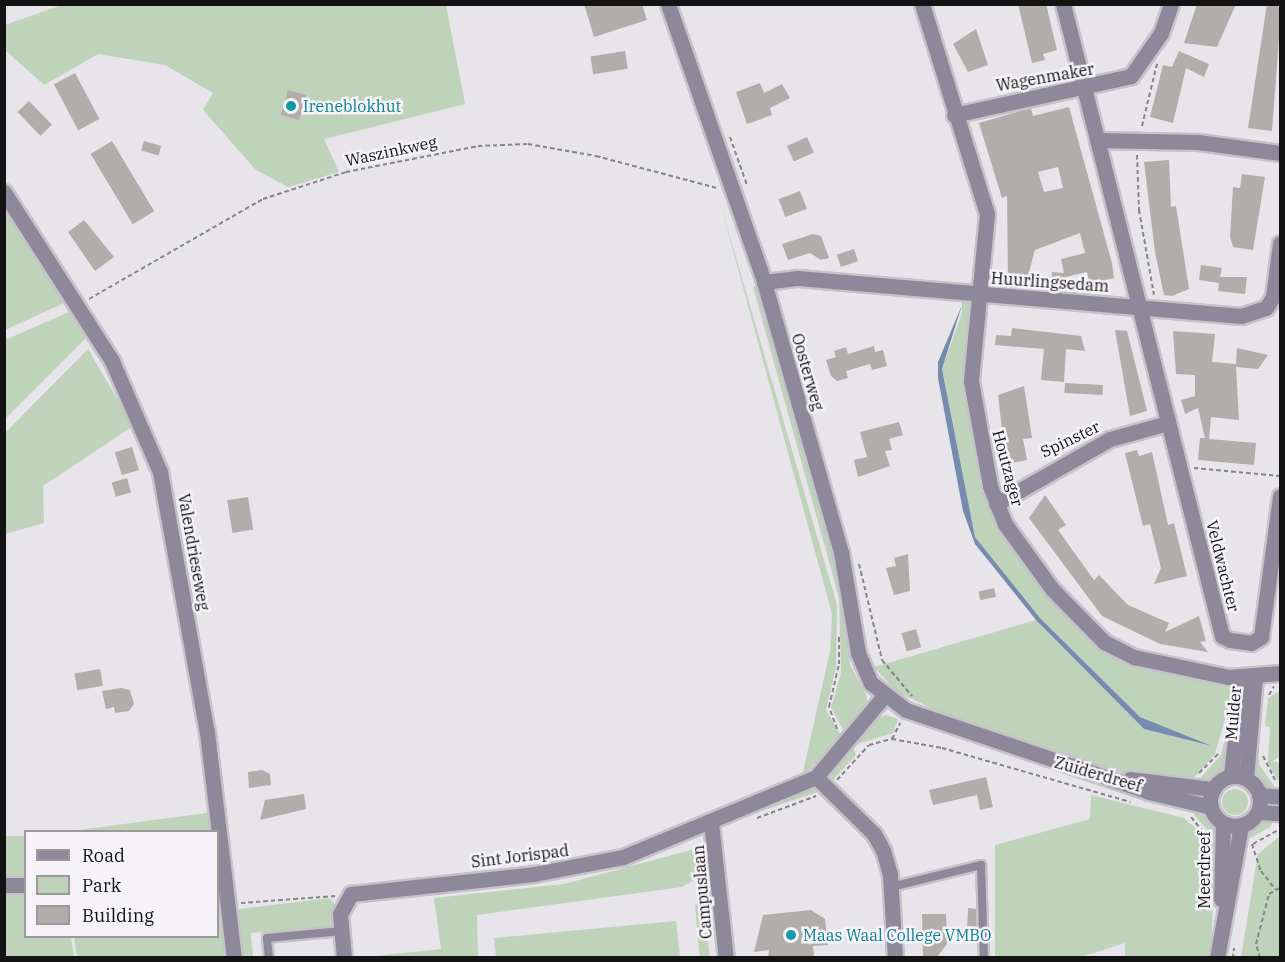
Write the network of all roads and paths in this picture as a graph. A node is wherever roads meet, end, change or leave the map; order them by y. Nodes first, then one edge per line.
1 (668, 4) edge
2 (922, 4) edge
3 (1063, 4) edge
4 (1172, 4) edge
5 (1085, 91) junction
6 (954, 115) junction
7 (1097, 140) junction
8 (1281, 153) edge
9 (716, 178) dead end
10 (727, 187) junction
11 (4, 192) edge
12 (1281, 243) edge
13 (764, 282) junction
14 (980, 295) junction
15 (78, 305) junction
16 (1139, 307) junction
17 (1168, 423) junction
18 (1178, 466) junction
19 (1281, 476) edge
20 (1281, 496) edge
21 (996, 504) junction
22 (839, 630) dead end
23 (1281, 673) edge
24 (1248, 678) junction
25 (1275, 690) dead end
26 (1281, 690) edge
27 (884, 696) junction
28 (848, 739) junction
29 (863, 752) junction
30 (1265, 765) dead end
31 (816, 777) junction
32 (1238, 777) junction
33 (1112, 778) junction
34 (1213, 789) junction
35 (826, 790) junction
36 (1280, 792) edge
37 (1259, 795) junction
38 (1281, 797) edge
39 (1141, 804) dead end
40 (791, 807) dead end
41 (1211, 807) junction
42 (1258, 812) junction
43 (1281, 813) edge
44 (1186, 814) dead end
45 (711, 823) junction
46 (1223, 823) junction
47 (1241, 825) junction
48 (216, 830) edge
49 (1281, 830) edge
50 (1221, 844) junction
51 (1245, 846) junction
52 (219, 859) edge
53 (4, 885) edge
54 (24, 885) edge
55 (891, 887) junction
56 (1281, 888) edge
57 (1275, 890) junction
58 (344, 900) junction
59 (223, 901) edge
60 (1222, 917) junction
61 (342, 931) junction
62 (234, 957) edge
63 (269, 957) edge
64 (344, 957) edge
65 (726, 957) edge
66 (895, 957) edge
67 (984, 957) edge
68 (1217, 957) edge
69 (1260, 957) edge

1 - 10 street, Oosterweg
2 - 6 street, Houtzager
3 - 5 street, Veldwachter
4 - 5 street, Wagenmaker
5 - 6 street, Wagenmaker
5 - 7 street, Veldwachter
6 - 14 street, Houtzager
7 - 8 street
7 - 16 street, Veldwachter
9 - 10 path
10 - 13 street, Oosterweg
10 - 15 path, Waszinkweg
11 - 15 street, Valendrieseweg
12 - 16 street, Huurlingsedam
13 - 14 street, Huurlingsedam
13 - 27 street, Oosterweg
14 - 16 street, Huurlingsedam
14 - 21 street, Houtzager
15 - 48 street, Valendrieseweg
16 - 17 street, Veldwachter
17 - 18 street, Veldwachter
17 - 21 street, Spinster
18 - 19 path
18 - 20 street, Veldwachter
21 - 24 street, Houtzager
22 - 28 path
23 - 24 street, Mulder
24 - 32 street, Mulder
25 - 26 path
27 - 28 street
27 - 33 street, Zuiderdreef
28 - 29 path
28 - 31 street
29 - 35 path
29 - 39 path, Zuiderdreef
30 - 36 path
31 - 35 street
31 - 45 street, Sint Jorispad
32 - 34 street
32 - 37 street
33 - 34 street, Zuiderdreef
33 - 41 street, Zuiderdreef
34 - 41 street
35 - 40 path
35 - 55 street
37 - 38 street
37 - 42 street
41 - 46 street
42 - 43 street
42 - 47 street
44 - 50 path
45 - 58 street, Sint Jorispad
45 - 65 street, Campuslaan
46 - 47 street
46 - 50 street, Meerdreef
47 - 51 street, Meerdreef
49 - 51 path
50 - 60 street, Meerdreef
51 - 57 path
51 - 60 street, Meerdreef
52 - 59 street, Valendrieseweg
53 - 54 street
55 - 66 street
55 - 67 lane
56 - 57 path
57 - 69 path
58 - 59 path
58 - 61 street
59 - 62 street, Valendrieseweg
60 - 68 street, Meerdreef
61 - 63 lane
61 - 64 street

